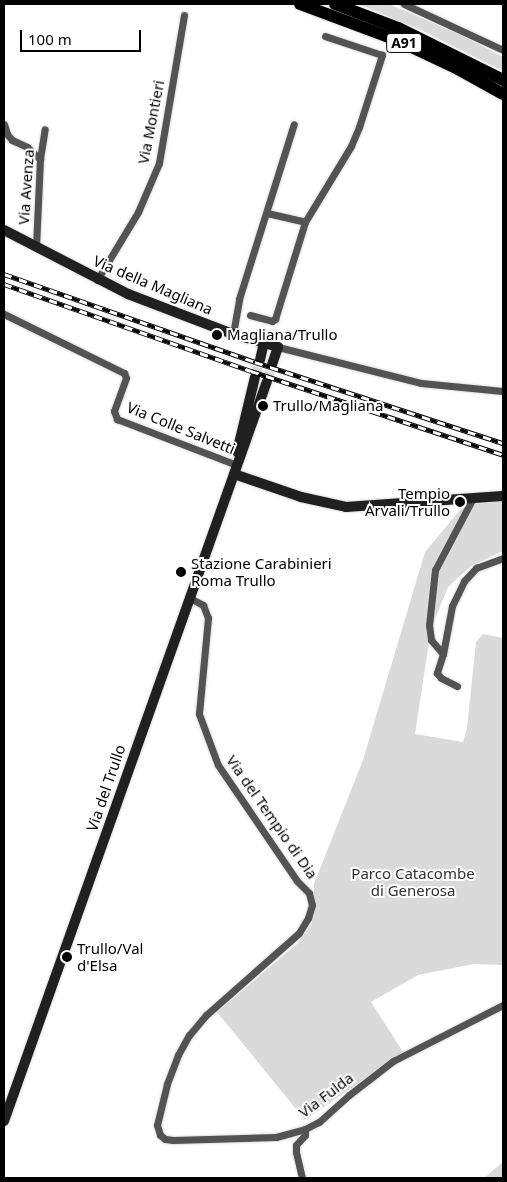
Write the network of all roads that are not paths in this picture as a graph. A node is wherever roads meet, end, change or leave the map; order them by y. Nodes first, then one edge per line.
1 (300, 4) edge
2 (335, 4) edge
3 (404, 4) edge
4 (184, 15) dead end
5 (325, 36) dead end
6 (503, 50) edge
7 (503, 80) edge
8 (503, 94) edge
9 (4, 124) edge
10 (294, 124) dead end
11 (45, 129) dead end
12 (40, 158) junction
13 (267, 213) junction
14 (305, 222) junction
15 (4, 230) edge
16 (36, 247) junction
17 (97, 280) junction
18 (4, 314) edge
19 (250, 315) dead end
20 (233, 334) junction
21 (264, 344) junction
22 (278, 347) junction
23 (260, 360) tunnel mouth
24 (272, 364) tunnel mouth
25 (255, 377) tunnel mouth
26 (267, 381) tunnel mouth
27 (503, 391) edge
28 (236, 470) junction
29 (503, 496) edge
30 (473, 498) junction
31 (503, 558) edge
32 (190, 598) junction
33 (443, 654) junction
34 (457, 686) dead end
35 (503, 1006) edge
36 (4, 1121) edge
37 (157, 1124) joint
38 (305, 1129) junction
39 (302, 1178) edge

1 - 8 highway, A91
2 - 7 highway, A91
3 - 6 street
4 - 17 street, Via Montieri
5 - 14 street
9 - 12 street
10 - 13 street
11 - 12 street, Via Avenza
12 - 16 street, Via Avenza
13 - 14 street
13 - 20 street
14 - 19 street
15 - 16 main road, Via della Magliana
16 - 17 main road, Via della Magliana
17 - 20 main road, Via della Magliana
18 - 28 street, Via Colle Salvetti
20 - 21 main road, Via della Magliana
21 - 22 main road, Via della Magliana
21 - 23 main road
22 - 24 main road
22 - 27 street, Via della Magliana
25 - 28 main road, Via del Trullo
26 - 28 main road, Via del Trullo
28 - 30 main road
28 - 32 main road, Via del Trullo
29 - 30 main road
30 - 33 street
31 - 33 street
32 - 36 main road, Via del Trullo
32 - 37 street, Via del Tempio di Dia
33 - 34 street
35 - 38 street, Via Fulda
37 - 38 street, Via Fulda
38 - 39 street

